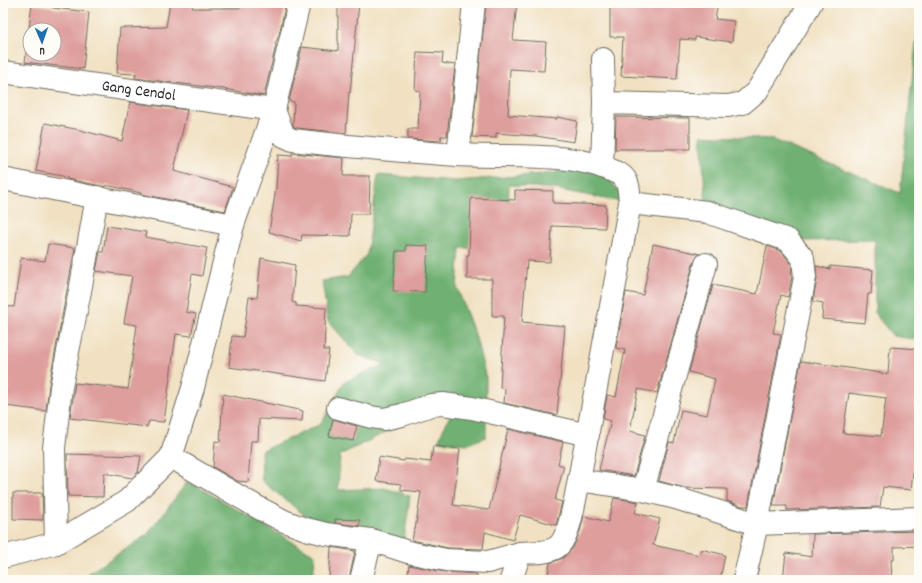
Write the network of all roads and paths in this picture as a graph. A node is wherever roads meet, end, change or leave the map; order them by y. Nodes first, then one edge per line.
1 (299, 3) edge
2 (474, 3) edge
3 (811, 3) edge
4 (603, 59) dead end
5 (3, 72) edge
6 (604, 103) junction
7 (274, 110) junction
8 (458, 155) junction
9 (602, 167) junction
10 (3, 179) edge
11 (96, 197) junction
12 (630, 203) junction
13 (233, 225) junction
14 (706, 264) dead end
15 (338, 408) dead end
16 (588, 435) junction
17 (171, 457) junction
18 (579, 480) junction
19 (643, 490) junction
20 (919, 518) edge
21 (757, 524) junction
22 (371, 540) junction
23 (56, 543) junction
24 (520, 553) junction
25 (3, 557) edge
26 (361, 580) edge
27 (511, 580) edge
28 (744, 580) edge

1 - 7 street
2 - 8 street
3 - 6 street
4 - 6 street
5 - 7 street, Gang Cendol
6 - 9 street
7 - 8 street
7 - 13 street
8 - 9 street
9 - 12 street
10 - 11 street
11 - 13 street
11 - 23 street
12 - 16 street
12 - 21 street
13 - 17 street
14 - 19 street
15 - 16 street
16 - 18 street
17 - 22 street
17 - 23 street
18 - 19 street
18 - 24 street
19 - 21 street
20 - 21 street
21 - 28 street
22 - 24 street
22 - 26 street
23 - 25 street
24 - 27 street

